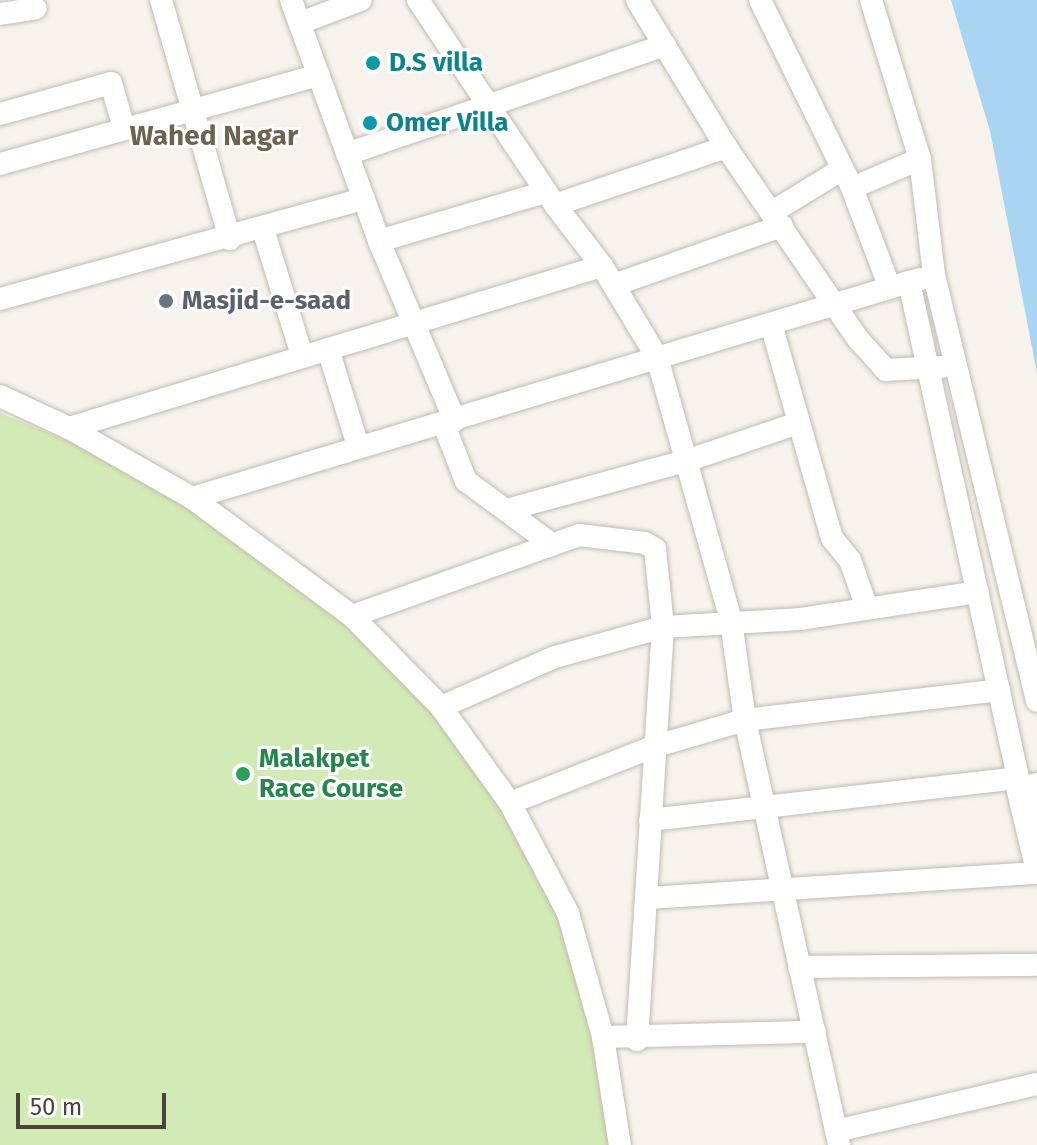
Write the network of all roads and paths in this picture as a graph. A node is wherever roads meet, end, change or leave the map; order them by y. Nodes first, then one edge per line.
1 (161, 0) edge
2 (291, 0) edge
3 (361, 0) edge
4 (418, 0) edge
5 (637, 0) edge
6 (760, 0) edge
7 (871, 0) edge
8 (36, 8) dead end
9 (0, 14) edge
10 (300, 23) junction
11 (665, 45) junction
12 (319, 75) junction
13 (490, 108) junction
14 (193, 111) junction
15 (0, 114) edge
16 (124, 128) junction
17 (726, 147) junction
18 (347, 154) junction
19 (920, 159) junction
20 (0, 164) edge
21 (846, 179) junction
22 (550, 198) junction
23 (363, 199) junction
24 (778, 218) junction
25 (263, 229) junction
26 (230, 239) junction
27 (379, 241) junction
28 (934, 275) junction
29 (608, 276) junction
30 (899, 285) junction
31 (0, 299) edge
32 (830, 305) junction
33 (415, 320) junction
34 (771, 324) junction
35 (328, 349) junction
36 (302, 356) junction
37 (657, 357) junction
38 (954, 364) junction
39 (929, 371) junction
40 (0, 396) edge
41 (449, 423) junction
42 (795, 424) junction
43 (69, 428) junction
44 (358, 446) junction
45 (686, 461) junction
46 (192, 498) junction
47 (510, 509) junction
48 (550, 543) junction
49 (978, 592) junction
50 (867, 608) junction
51 (352, 616) junction
52 (731, 621) junction
53 (663, 627) junction
54 (999, 690) junction
55 (1037, 701) edge
56 (441, 707) junction
57 (745, 720) junction
58 (653, 747) junction
59 (1026, 785) edge
60 (510, 803) junction
61 (765, 807) junction
62 (650, 820) junction
63 (1037, 858) edge
64 (1037, 873) edge
65 (783, 893) junction
66 (648, 898) junction
67 (1037, 965) edge
68 (799, 967) junction
69 (815, 1032) junction
70 (603, 1037) junction
71 (637, 1040) junction
72 (1037, 1084) edge
73 (837, 1138) edge
74 (620, 1145) edge

1 - 14 street
2 - 10 street
3 - 10 street
4 - 13 street
5 - 11 street
6 - 21 street
7 - 19 street
8 - 9 street
10 - 12 street
11 - 13 street
11 - 17 street
12 - 14 street
12 - 18 street
13 - 18 street
13 - 22 street
14 - 16 street
14 - 26 street
15 - 16 street
16 - 20 street
17 - 22 street
17 - 24 street
18 - 23 street
19 - 21 street
19 - 28 street
21 - 24 street
21 - 30 street
22 - 27 street
22 - 29 street
23 - 25 street
23 - 27 street
24 - 29 street
24 - 32 street
25 - 26 street
25 - 36 street
26 - 31 street
27 - 33 street
28 - 30 street
28 - 38 street
29 - 33 street
29 - 37 street
30 - 32 street
30 - 39 street
32 - 34 street
32 - 39 street
33 - 35 street
33 - 41 street
34 - 37 street
34 - 42 street
35 - 36 street
35 - 44 street
36 - 43 street
37 - 41 street
37 - 45 street
38 - 39 street
38 - 55 street
39 - 49 street
40 - 43 street
41 - 44 street
41 - 47 street
42 - 45 street
42 - 50 street
43 - 46 street
44 - 46 street
45 - 47 street
45 - 52 street
46 - 51 street
47 - 48 street
48 - 51 street
48 - 53 street
49 - 50 street
49 - 54 street
50 - 52 street
51 - 56 street
52 - 53 street
52 - 57 street
53 - 56 street
53 - 58 street
54 - 57 street
54 - 59 street
56 - 60 street
57 - 58 street
57 - 61 street
58 - 60 street
58 - 62 street
59 - 61 street
59 - 63 street
60 - 70 street
61 - 62 street
61 - 65 street
62 - 66 street
64 - 65 street
65 - 66 street
65 - 68 street
66 - 71 street
67 - 68 street
68 - 69 street
69 - 71 street
69 - 73 street
70 - 71 street
70 - 74 street
72 - 73 street

